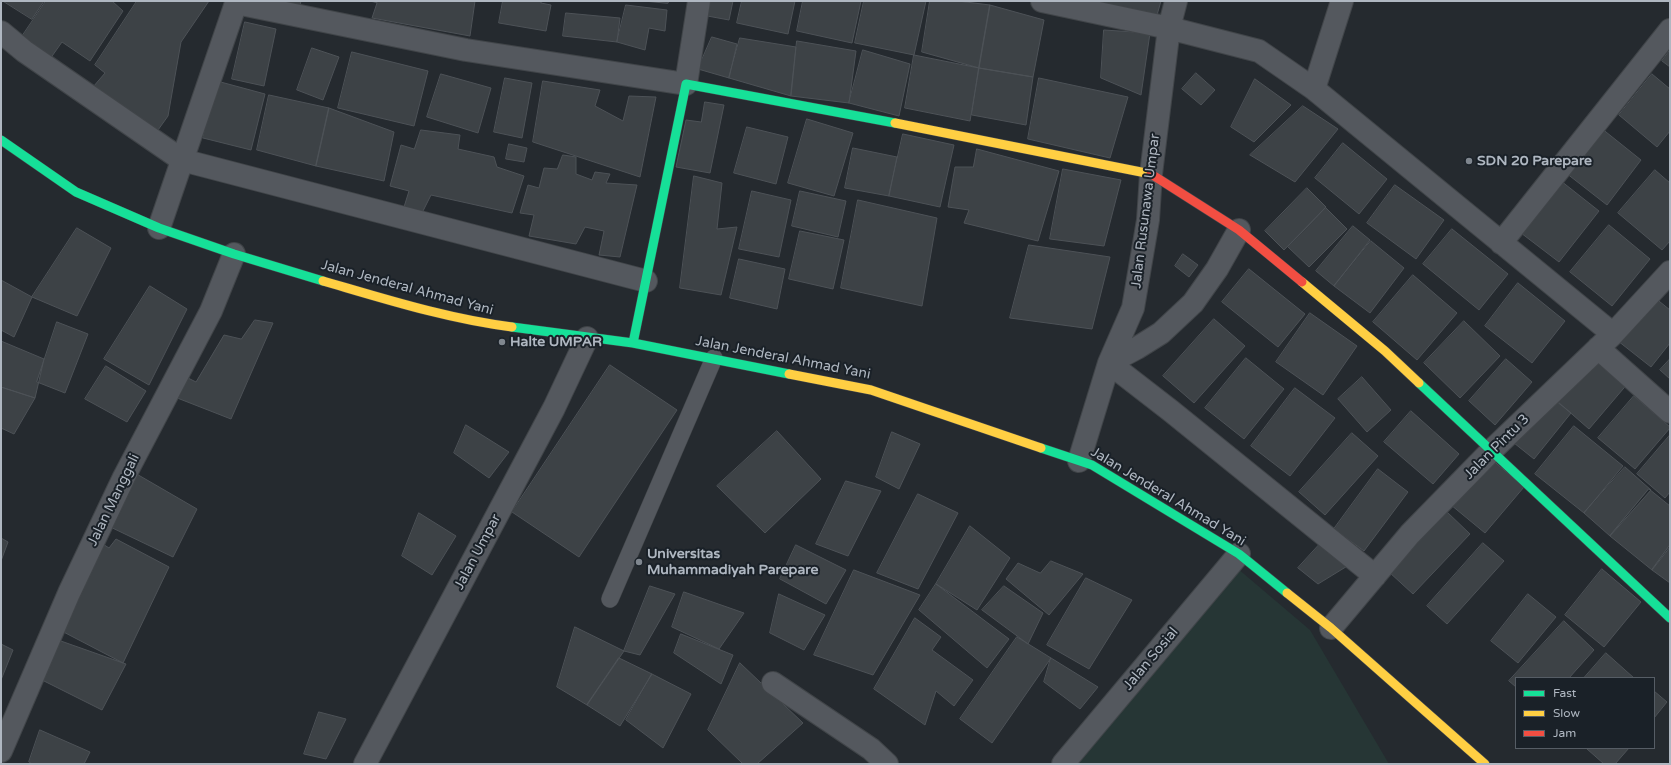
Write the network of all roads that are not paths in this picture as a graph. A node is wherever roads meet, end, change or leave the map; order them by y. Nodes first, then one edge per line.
1 (699, 1) edge
2 (1042, 1) edge
3 (1176, 1) edge
4 (1342, 1) edge
5 (235, 2) edge
6 (1169, 28) junction
7 (1670, 30) edge
8 (1, 32) edge
9 (686, 84) junction
10 (1314, 89) junction
11 (1, 140) edge
12 (182, 160) junction
13 (1151, 174) junction
14 (159, 228) junction
15 (1239, 230) junction
16 (1501, 243) junction
17 (234, 254) junction
18 (1670, 272) edge
19 (646, 281) junction
20 (587, 338) junction
21 (1606, 341) junction
22 (633, 343) junction
23 (714, 358) junction
24 (1108, 363) junction
25 (1670, 412) edge
26 (1492, 450) junction
27 (1079, 461) junction
28 (1239, 554) junction
29 (1376, 576) junction
30 (610, 599) dead end
31 (1670, 618) edge
32 (1331, 628) junction
33 (774, 683) dead end
34 (1, 751) edge
35 (365, 764) edge
36 (887, 764) edge
37 (1063, 764) edge
38 (1485, 764) edge

1 - 9 street
2 - 6 street
3 - 6 street, Jalan Rusunawa Umpar
4 - 10 street
5 - 9 street
5 - 12 street
6 - 10 street
6 - 13 street, Jalan Rusunawa Umpar
7 - 16 street
8 - 12 street
9 - 13 main road
9 - 19 main road
10 - 16 street
11 - 14 main road, Jalan Jenderal Ahmad Yani
12 - 14 street
12 - 19 street
13 - 15 main road
13 - 24 street, Jalan Rusunawa Umpar
14 - 17 main road, Jalan Jenderal Ahmad Yani
15 - 24 street
15 - 26 main road
16 - 21 street
17 - 20 main road, Jalan Jenderal Ahmad Yani
17 - 34 street, Jalan Manggali
18 - 21 street, Jalan Pintu 3
19 - 22 main road
20 - 22 main road, Jalan Jenderal Ahmad Yani
20 - 35 street, Jalan Umpar
21 - 25 street
21 - 26 street, Jalan Pintu 3
22 - 23 main road, Jalan Jenderal Ahmad Yani
23 - 27 main road, Jalan Jenderal Ahmad Yani
23 - 30 lane
24 - 27 street, Jalan Rusunawa Umpar
24 - 29 street
26 - 29 street, Jalan Pintu 3
26 - 31 main road
27 - 28 main road, Jalan Jenderal Ahmad Yani
28 - 32 main road, Jalan Jenderal Ahmad Yani
28 - 37 street, Jalan Sosial
29 - 32 street, Jalan Pintu 3
32 - 38 main road, Jalan Jenderal Ahmad Yani
33 - 36 street

